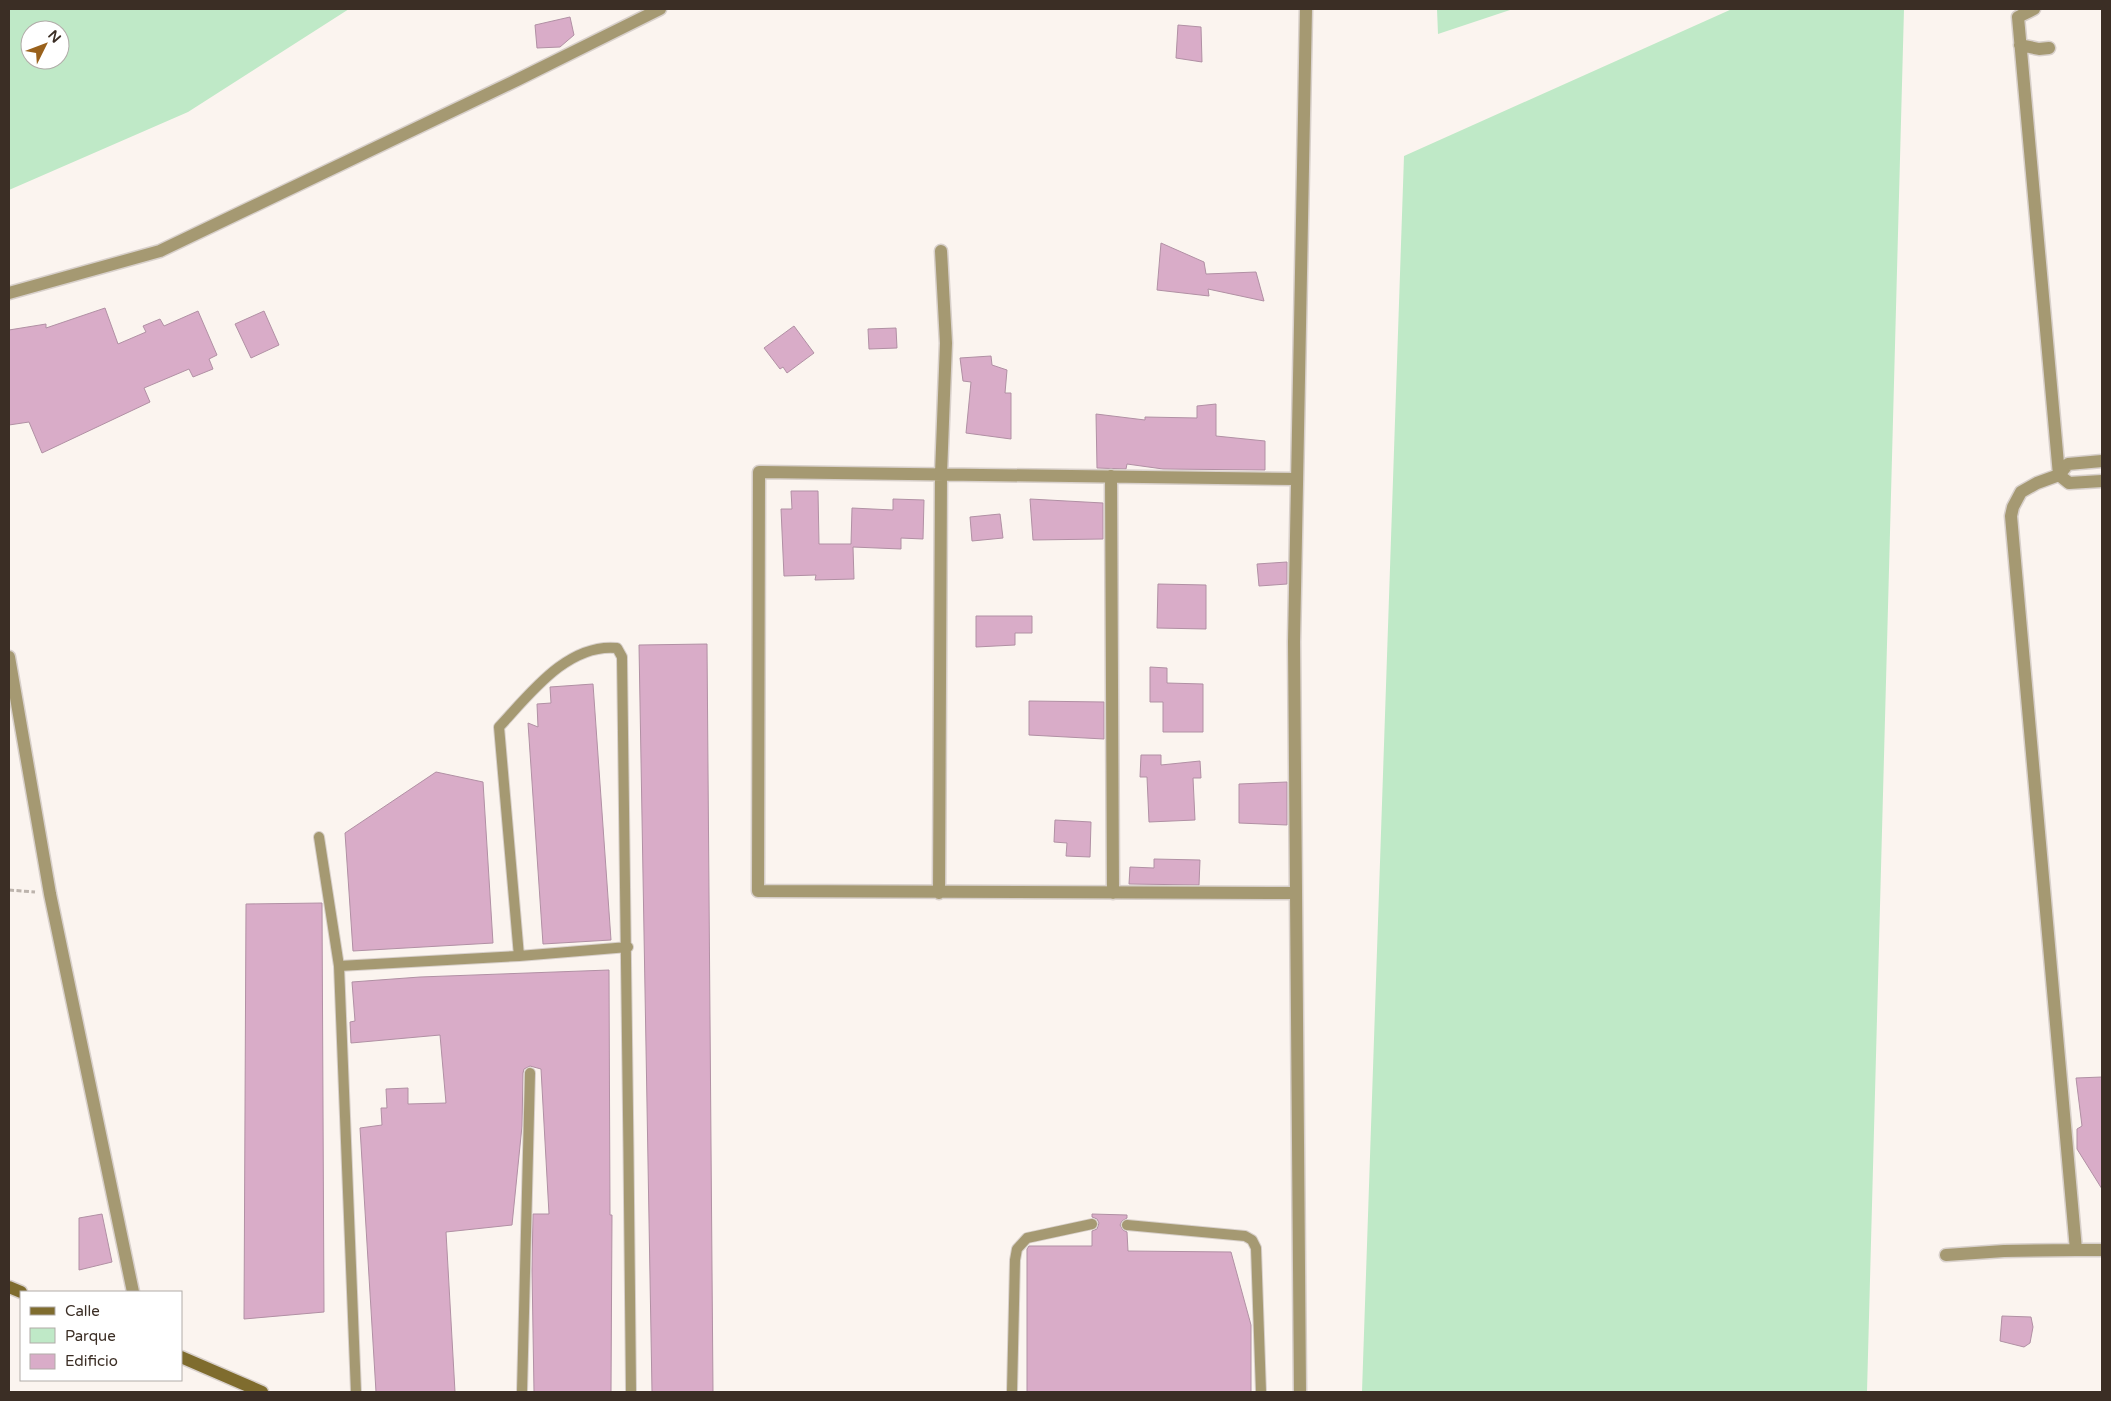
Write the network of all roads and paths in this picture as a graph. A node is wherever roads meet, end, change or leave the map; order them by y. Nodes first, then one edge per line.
1 (660, 9) edge
2 (1306, 9) edge
3 (2034, 9) edge
4 (2020, 45) junction
5 (2049, 48) dead end
6 (940, 252) dead end
7 (9, 293) edge
8 (2102, 461) edge
9 (941, 474) junction
10 (2059, 475) junction
11 (1111, 476) junction
12 (1296, 479) junction
13 (2102, 481) edge
14 (9, 657) edge
15 (319, 836) dead end
16 (9, 890) edge
17 (939, 893) junction
18 (1113, 893) junction
19 (1295, 893) junction
20 (50, 894) junction
21 (628, 947) junction
22 (519, 956) junction
23 (339, 966) junction
24 (530, 1073) dead end
25 (1092, 1224) dead end
26 (1127, 1225) dead end
27 (2076, 1250) junction
28 (2102, 1250) edge
29 (1946, 1255) dead end
30 (133, 1291) edge
31 (182, 1357) edge
32 (262, 1392) edge
33 (356, 1392) edge
34 (522, 1392) edge
35 (631, 1392) edge
36 (1012, 1392) edge
37 (1261, 1392) edge
38 (1300, 1392) edge

1 - 7 street
2 - 12 street
3 - 4 street
4 - 5 street
4 - 10 street
6 - 9 street
8 - 10 street
9 - 11 street
9 - 17 street
9 - 17 street
10 - 13 street
10 - 27 street
11 - 12 street
11 - 18 street
12 - 19 street
14 - 20 street
15 - 23 lane
16 - 20 path
17 - 18 street
18 - 19 street
19 - 38 street
20 - 30 street
21 - 22 lane
21 - 22 lane
21 - 35 lane
22 - 23 lane
23 - 33 lane
24 - 34 lane
25 - 36 lane
26 - 37 lane
27 - 28 street
27 - 29 street
31 - 32 main road

